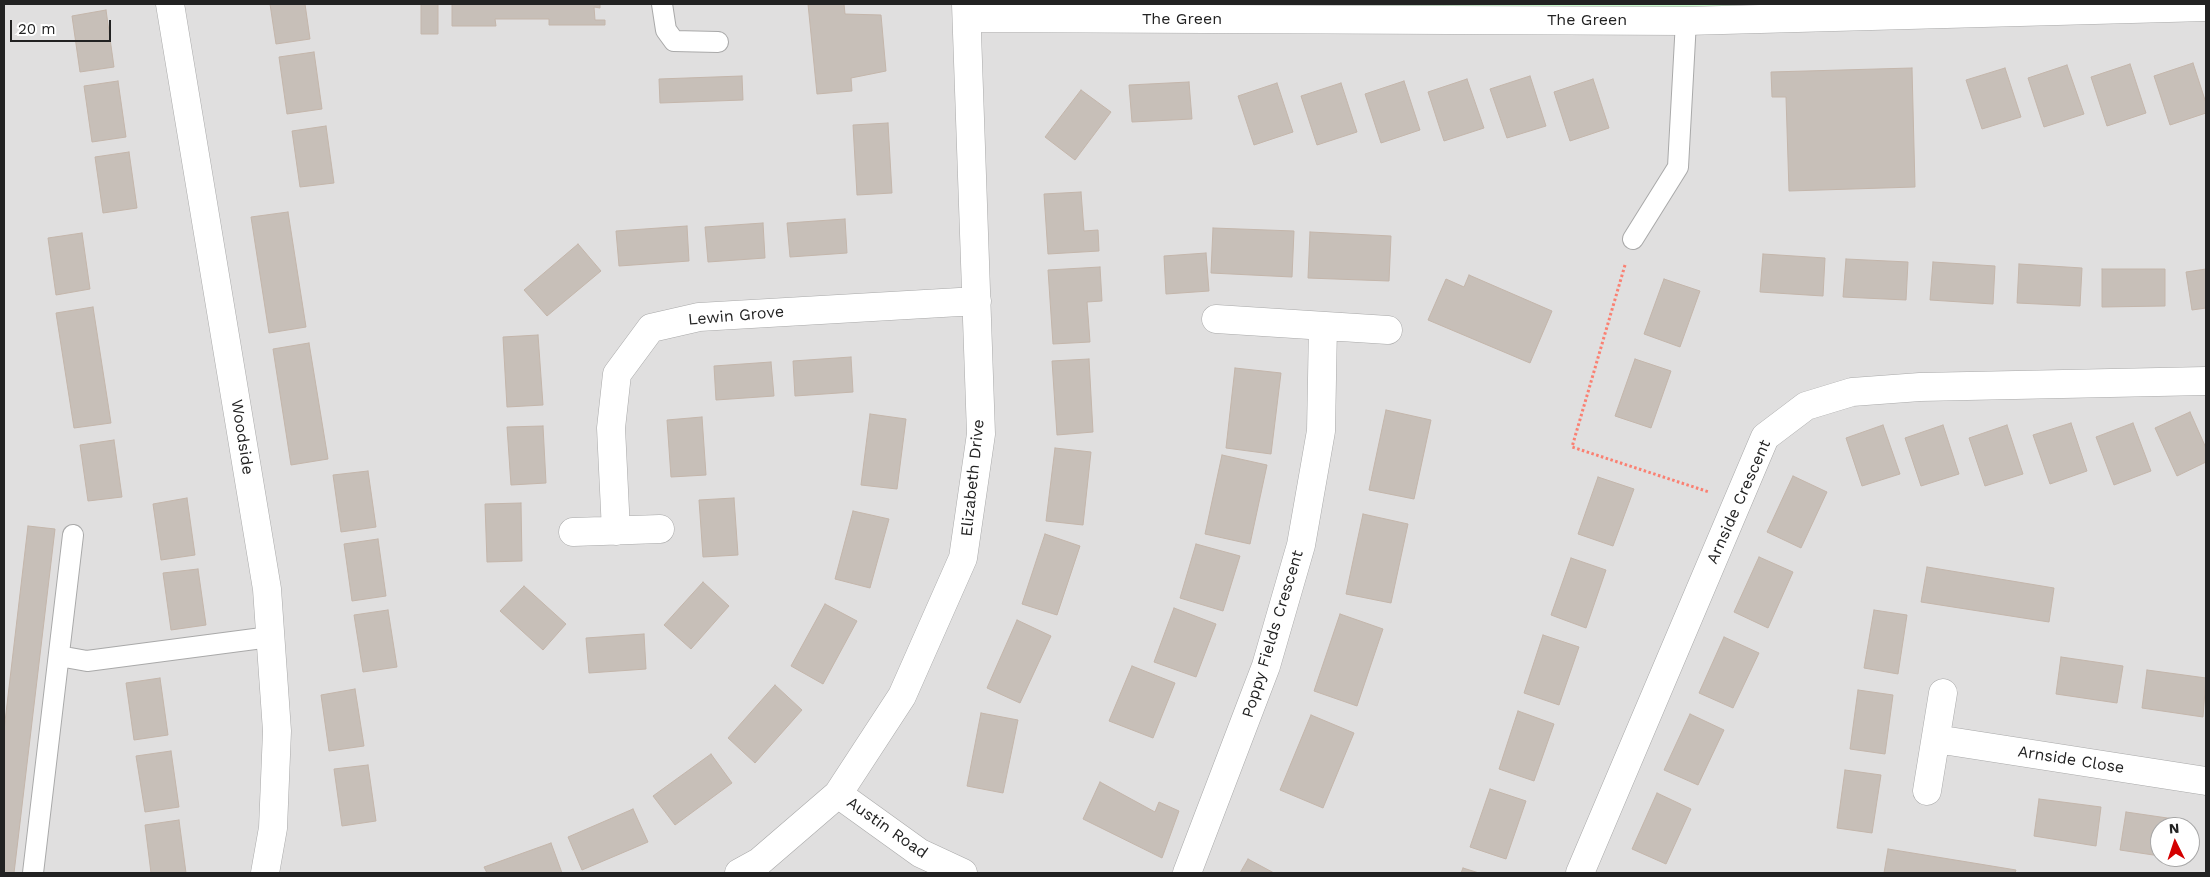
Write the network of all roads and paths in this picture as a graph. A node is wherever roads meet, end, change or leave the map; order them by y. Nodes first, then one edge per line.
1 (170, 4) edge
2 (662, 4) edge
3 (2206, 7) edge
4 (966, 11) edge
5 (1686, 21) junction
6 (718, 42) dead end
7 (1633, 239) joint
8 (977, 301) junction
9 (1216, 319) dead end
10 (1323, 326) junction
11 (1388, 330) dead end
12 (2206, 381) edge
13 (1738, 502) junction
14 (660, 529) dead end
15 (616, 530) junction
16 (573, 532) dead end
17 (73, 535) dead end
18 (270, 637) junction
19 (59, 656) junction
20 (1943, 693) dead end
21 (1936, 739) junction
22 (2206, 781) edge
23 (1927, 791) dead end
24 (838, 794) junction
25 (33, 873) edge
26 (265, 873) edge
27 (739, 873) edge
28 (963, 873) edge
29 (1187, 873) edge
30 (1580, 873) edge

1 - 18 street, Woodside
2 - 6 lane
3 - 5 street, The Green
4 - 5 street, The Green
4 - 8 street, Elizabeth Drive
5 - 7 lane
7 - 13 path
8 - 15 street, Lewin Grove
8 - 24 street, Elizabeth Drive
9 - 10 street
10 - 11 street
10 - 29 street, Poppy Fields Crescent
12 - 13 street, Arnside Crescent
13 - 30 street, Arnside Crescent
14 - 15 street
15 - 16 street
17 - 19 lane
18 - 19 lane
18 - 26 street, Woodside
19 - 25 lane
20 - 21 street
21 - 22 street, Arnside Close
21 - 23 street
24 - 27 street, Elizabeth Drive
24 - 28 street, Austin Road

